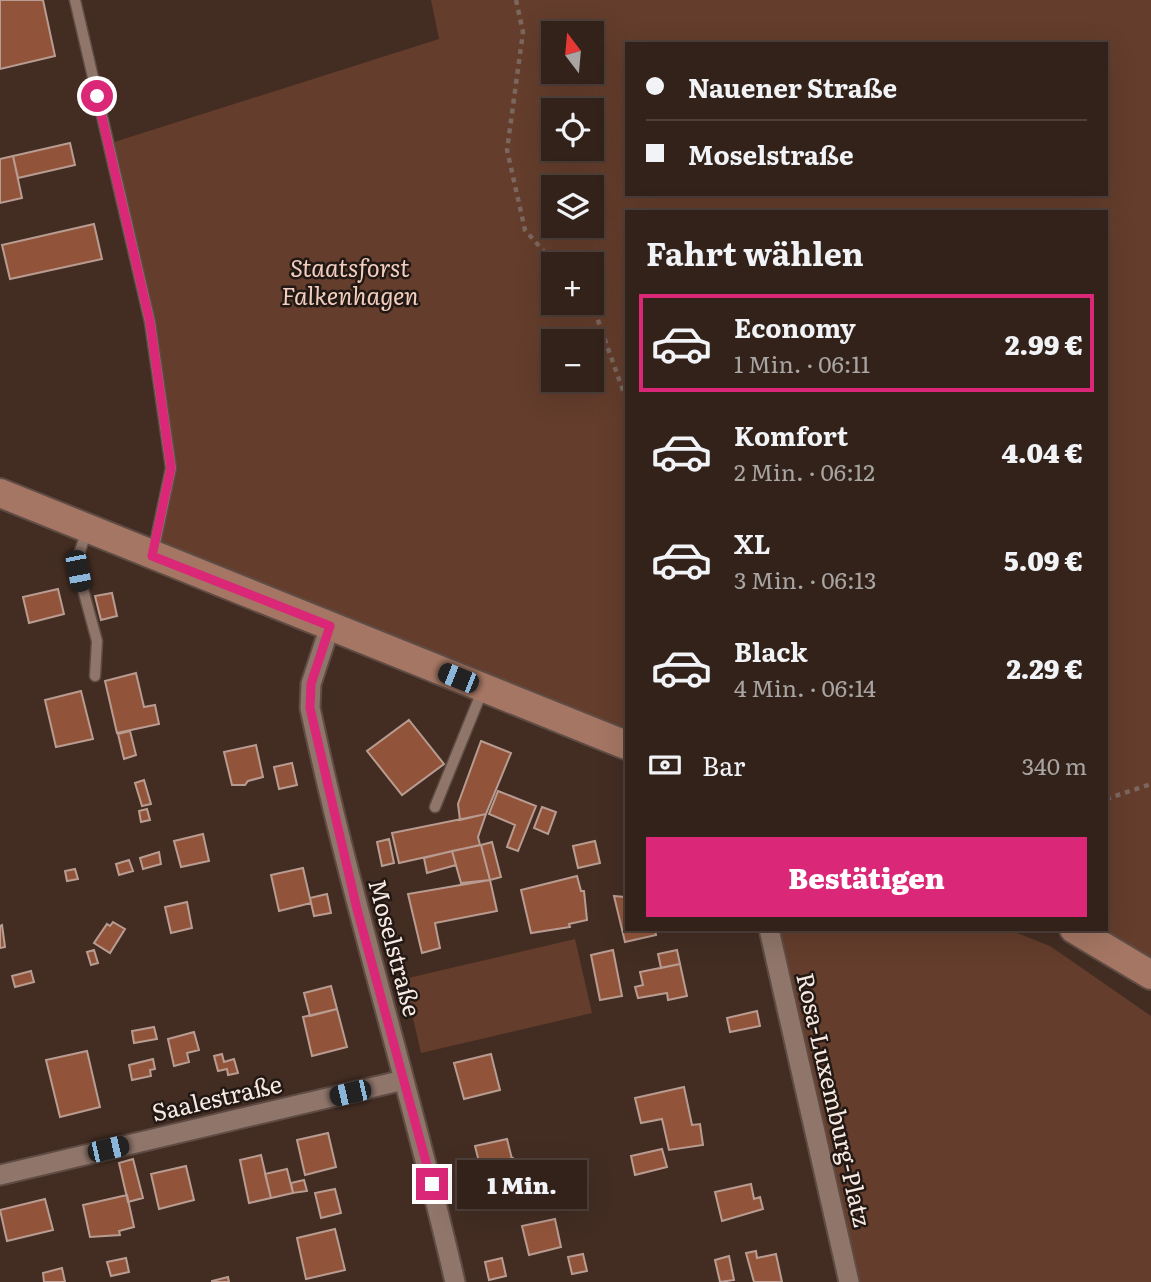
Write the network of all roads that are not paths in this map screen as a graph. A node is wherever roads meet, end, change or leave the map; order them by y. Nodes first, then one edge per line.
1 (75, 0) edge
2 (0, 493) edge
3 (88, 529) junction
4 (152, 556) junction
5 (330, 626) junction
6 (95, 676) dead end
7 (484, 689) junction
8 (625, 746) edge
9 (435, 807) dead end
10 (769, 931) edge
11 (1077, 931) edge
12 (1151, 975) edge
13 (404, 1080) junction
14 (0, 1175) edge
15 (455, 1282) edge
16 (849, 1282) edge

1 - 4 lane
2 - 3 main road
3 - 4 main road
3 - 6 lane
4 - 5 main road
5 - 7 main road
5 - 13 street, Moselstraße
7 - 8 main road
7 - 9 lane
10 - 16 street, Rosa-Luxemburg-Platz
11 - 12 main road
13 - 14 street, Saalestraße
13 - 15 street, Moselstraße

